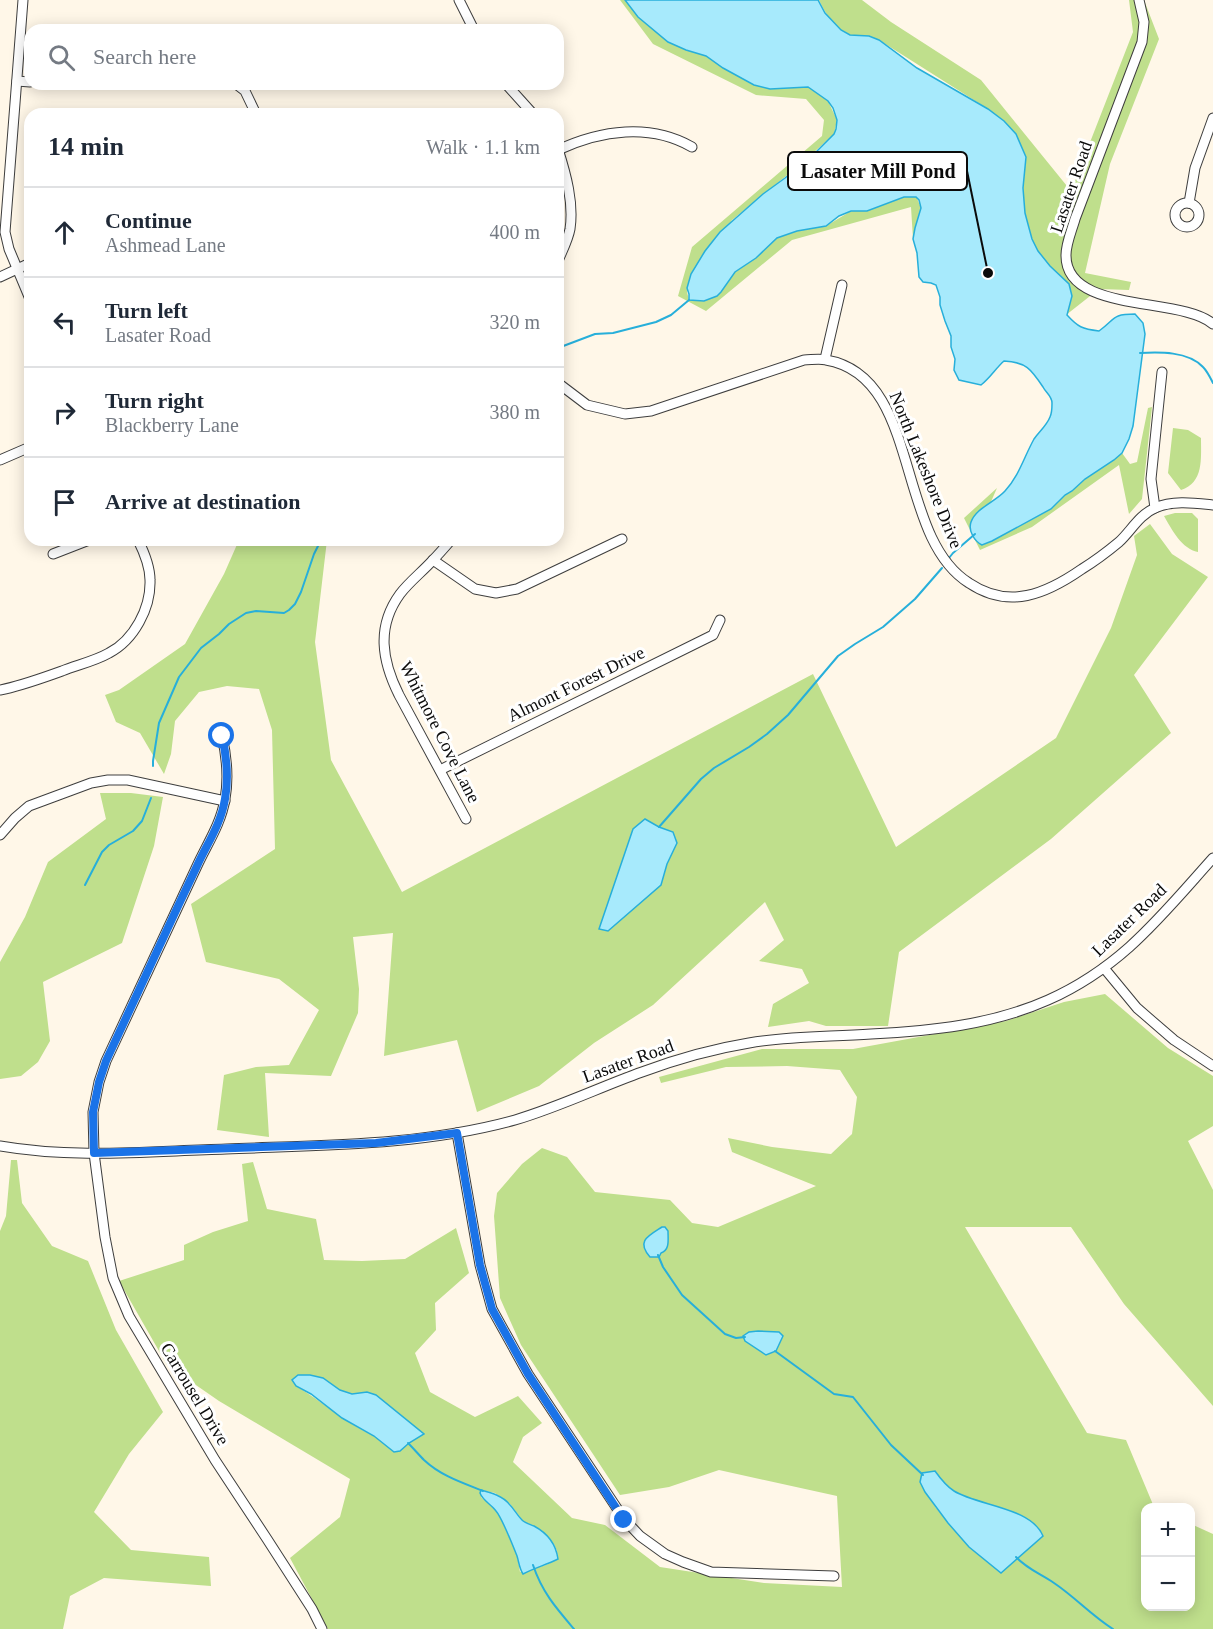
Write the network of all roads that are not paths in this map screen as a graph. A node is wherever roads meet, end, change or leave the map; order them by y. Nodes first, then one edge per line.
1 (23, 0) edge
2 (459, 0) edge
3 (1138, 0) edge
4 (471, 24) edge
5 (17, 81) junction
6 (24, 82) edge
7 (244, 90) edge
8 (511, 90) edge
9 (253, 108) edge
10 (527, 108) edge
11 (1213, 118) edge
12 (564, 147) edge
13 (692, 147) dead end
14 (564, 172) edge
15 (1189, 203) dead end
16 (564, 246) edge
17 (24, 266) edge
18 (17, 269) junction
19 (0, 277) edge
20 (24, 285) edge
21 (842, 285) dead end
22 (1213, 324) edge
23 (825, 359) junction
24 (1162, 372) dead end
25 (564, 389) edge
26 (24, 450) edge
27 (0, 460) edge
28 (1213, 505) edge
29 (1155, 508) junction
30 (622, 539) dead end
31 (74, 546) edge
32 (140, 546) edge
33 (446, 546) edge
34 (53, 554) dead end
35 (433, 560) junction
36 (720, 620) dead end
37 (0, 690) edge
38 (222, 736) dead end
39 (440, 770) junction
40 (225, 801) junction
41 (466, 819) dead end
42 (0, 835) edge
43 (1213, 858) edge
44 (1104, 968) junction
45 (1213, 1066) edge
46 (457, 1133) junction
47 (0, 1146) edge
48 (94, 1153) junction
49 (834, 1576) dead end
50 (322, 1629) edge

1 - 5 street
2 - 4 street
3 - 22 street, Lasater Road
5 - 6 street
5 - 18 street
7 - 9 street
8 - 10 street
11 - 15 street
12 - 13 street
14 - 16 street
17 - 18 street
18 - 19 street
18 - 20 street
21 - 23 street
23 - 25 street, North Lakeshore Drive
23 - 29 street, North Lakeshore Drive
24 - 29 street
26 - 27 street
28 - 29 street
30 - 35 street
31 - 34 street
32 - 37 street
33 - 35 street, Whitmore Cove Lane
35 - 39 street, Whitmore Cove Lane
36 - 39 street, Almont Forest Drive
38 - 40 street, Carrousel Drive
39 - 41 street, Whitmore Cove Lane
40 - 42 street
40 - 48 street, Carrousel Drive
43 - 44 street, Lasater Road
44 - 45 street
44 - 46 street, Lasater Road
46 - 48 street, Lasater Road
46 - 49 street
47 - 48 street, Lasater Road
48 - 50 street, Carrousel Drive

